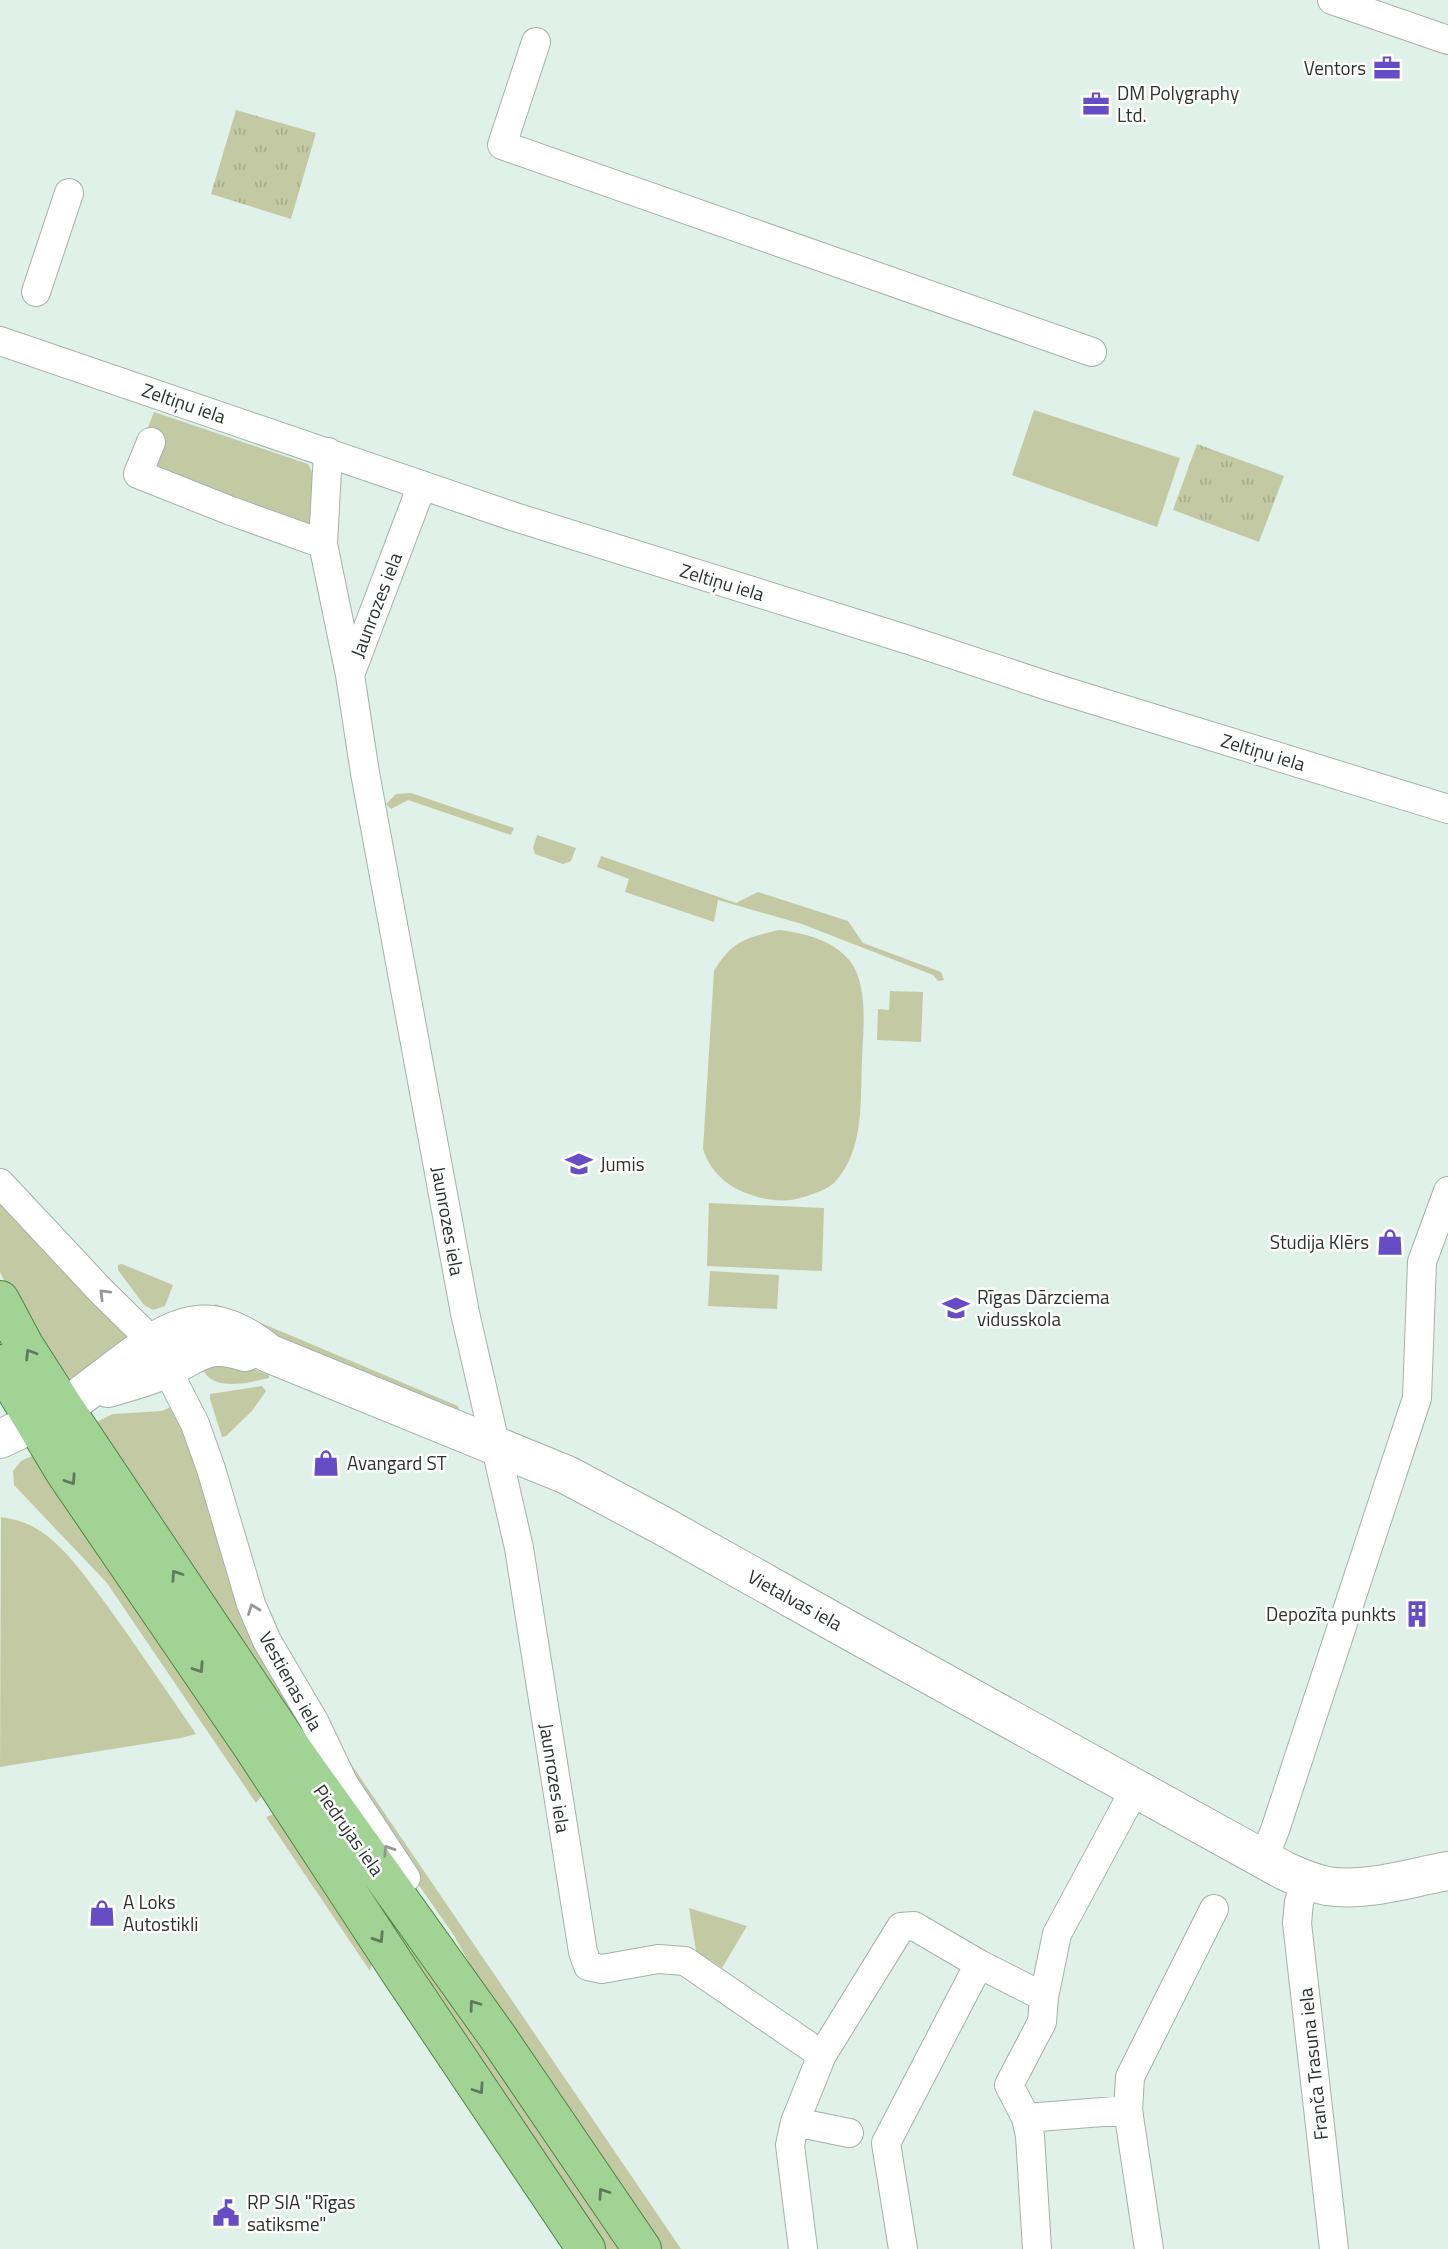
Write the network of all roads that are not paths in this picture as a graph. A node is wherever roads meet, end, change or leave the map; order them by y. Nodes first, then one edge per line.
1 (1332, 0) edge
2 (1448, 40) edge
3 (536, 42) dead end
4 (69, 193) dead end
5 (36, 292) dead end
6 (0, 341) edge
7 (1092, 352) dead end
8 (150, 442) dead end
9 (328, 452) junction
10 (422, 485) junction
11 (323, 544) junction
12 (350, 676) junction
13 (1448, 809) edge
14 (0, 1183) edge
15 (1448, 1191) edge
16 (0, 1300) edge
17 (160, 1355) junction
18 (0, 1364) edge
19 (29, 1425) edge
20 (495, 1446) junction
21 (1135, 1789) junction
22 (1263, 1860) junction
23 (1448, 1871) edge
24 (1306, 1880) junction
25 (1214, 1909) dead end
26 (979, 1964) junction
27 (452, 1976) junction
28 (1044, 1997) junction
29 (822, 2055) junction
30 (1128, 2110) junction
31 (1026, 2118) junction
32 (795, 2122) junction
33 (868, 2138) junction
34 (586, 2249) edge
35 (642, 2249) edge
36 (803, 2249) edge
37 (903, 2249) edge
38 (1037, 2249) edge
39 (1149, 2249) edge
40 (1334, 2249) edge

1 - 2 street
3 - 7 street
4 - 5 street
6 - 9 street, Zeltiņu iela
8 - 11 street
9 - 10 street, Zeltiņu iela
9 - 11 street
10 - 12 street, Jaunrozes iela
10 - 13 street, Zeltiņu iela
11 - 12 street
12 - 20 street, Jaunrozes iela
17 -> 14 street, Vestienas iela
15 - 22 street
19 -> 16 main road
17 - 20 street, Vietalvas iela
27 -> 17 street, Vestienas iela
18 - 19 main road
27 -> 19 main road, Piedrujas iela
19 -> 34 main road, Piedrujas iela
20 - 21 street, Vietalvas iela
20 - 29 street, Jaunrozes iela
21 - 22 street, Vietalvas iela
21 - 28 street
22 - 24 street, Vietalvas iela
23 - 24 street, Vietalvas iela
24 - 40 street, Franča Trasuna iela
25 - 30 street
26 - 28 street
26 - 29 street
26 - 33 street
35 -> 27 main road, Piedrujas iela
28 - 31 street
29 - 32 street
30 - 31 street
30 - 39 street
31 - 38 street
32 - 33 street
32 - 36 street
33 - 37 street

